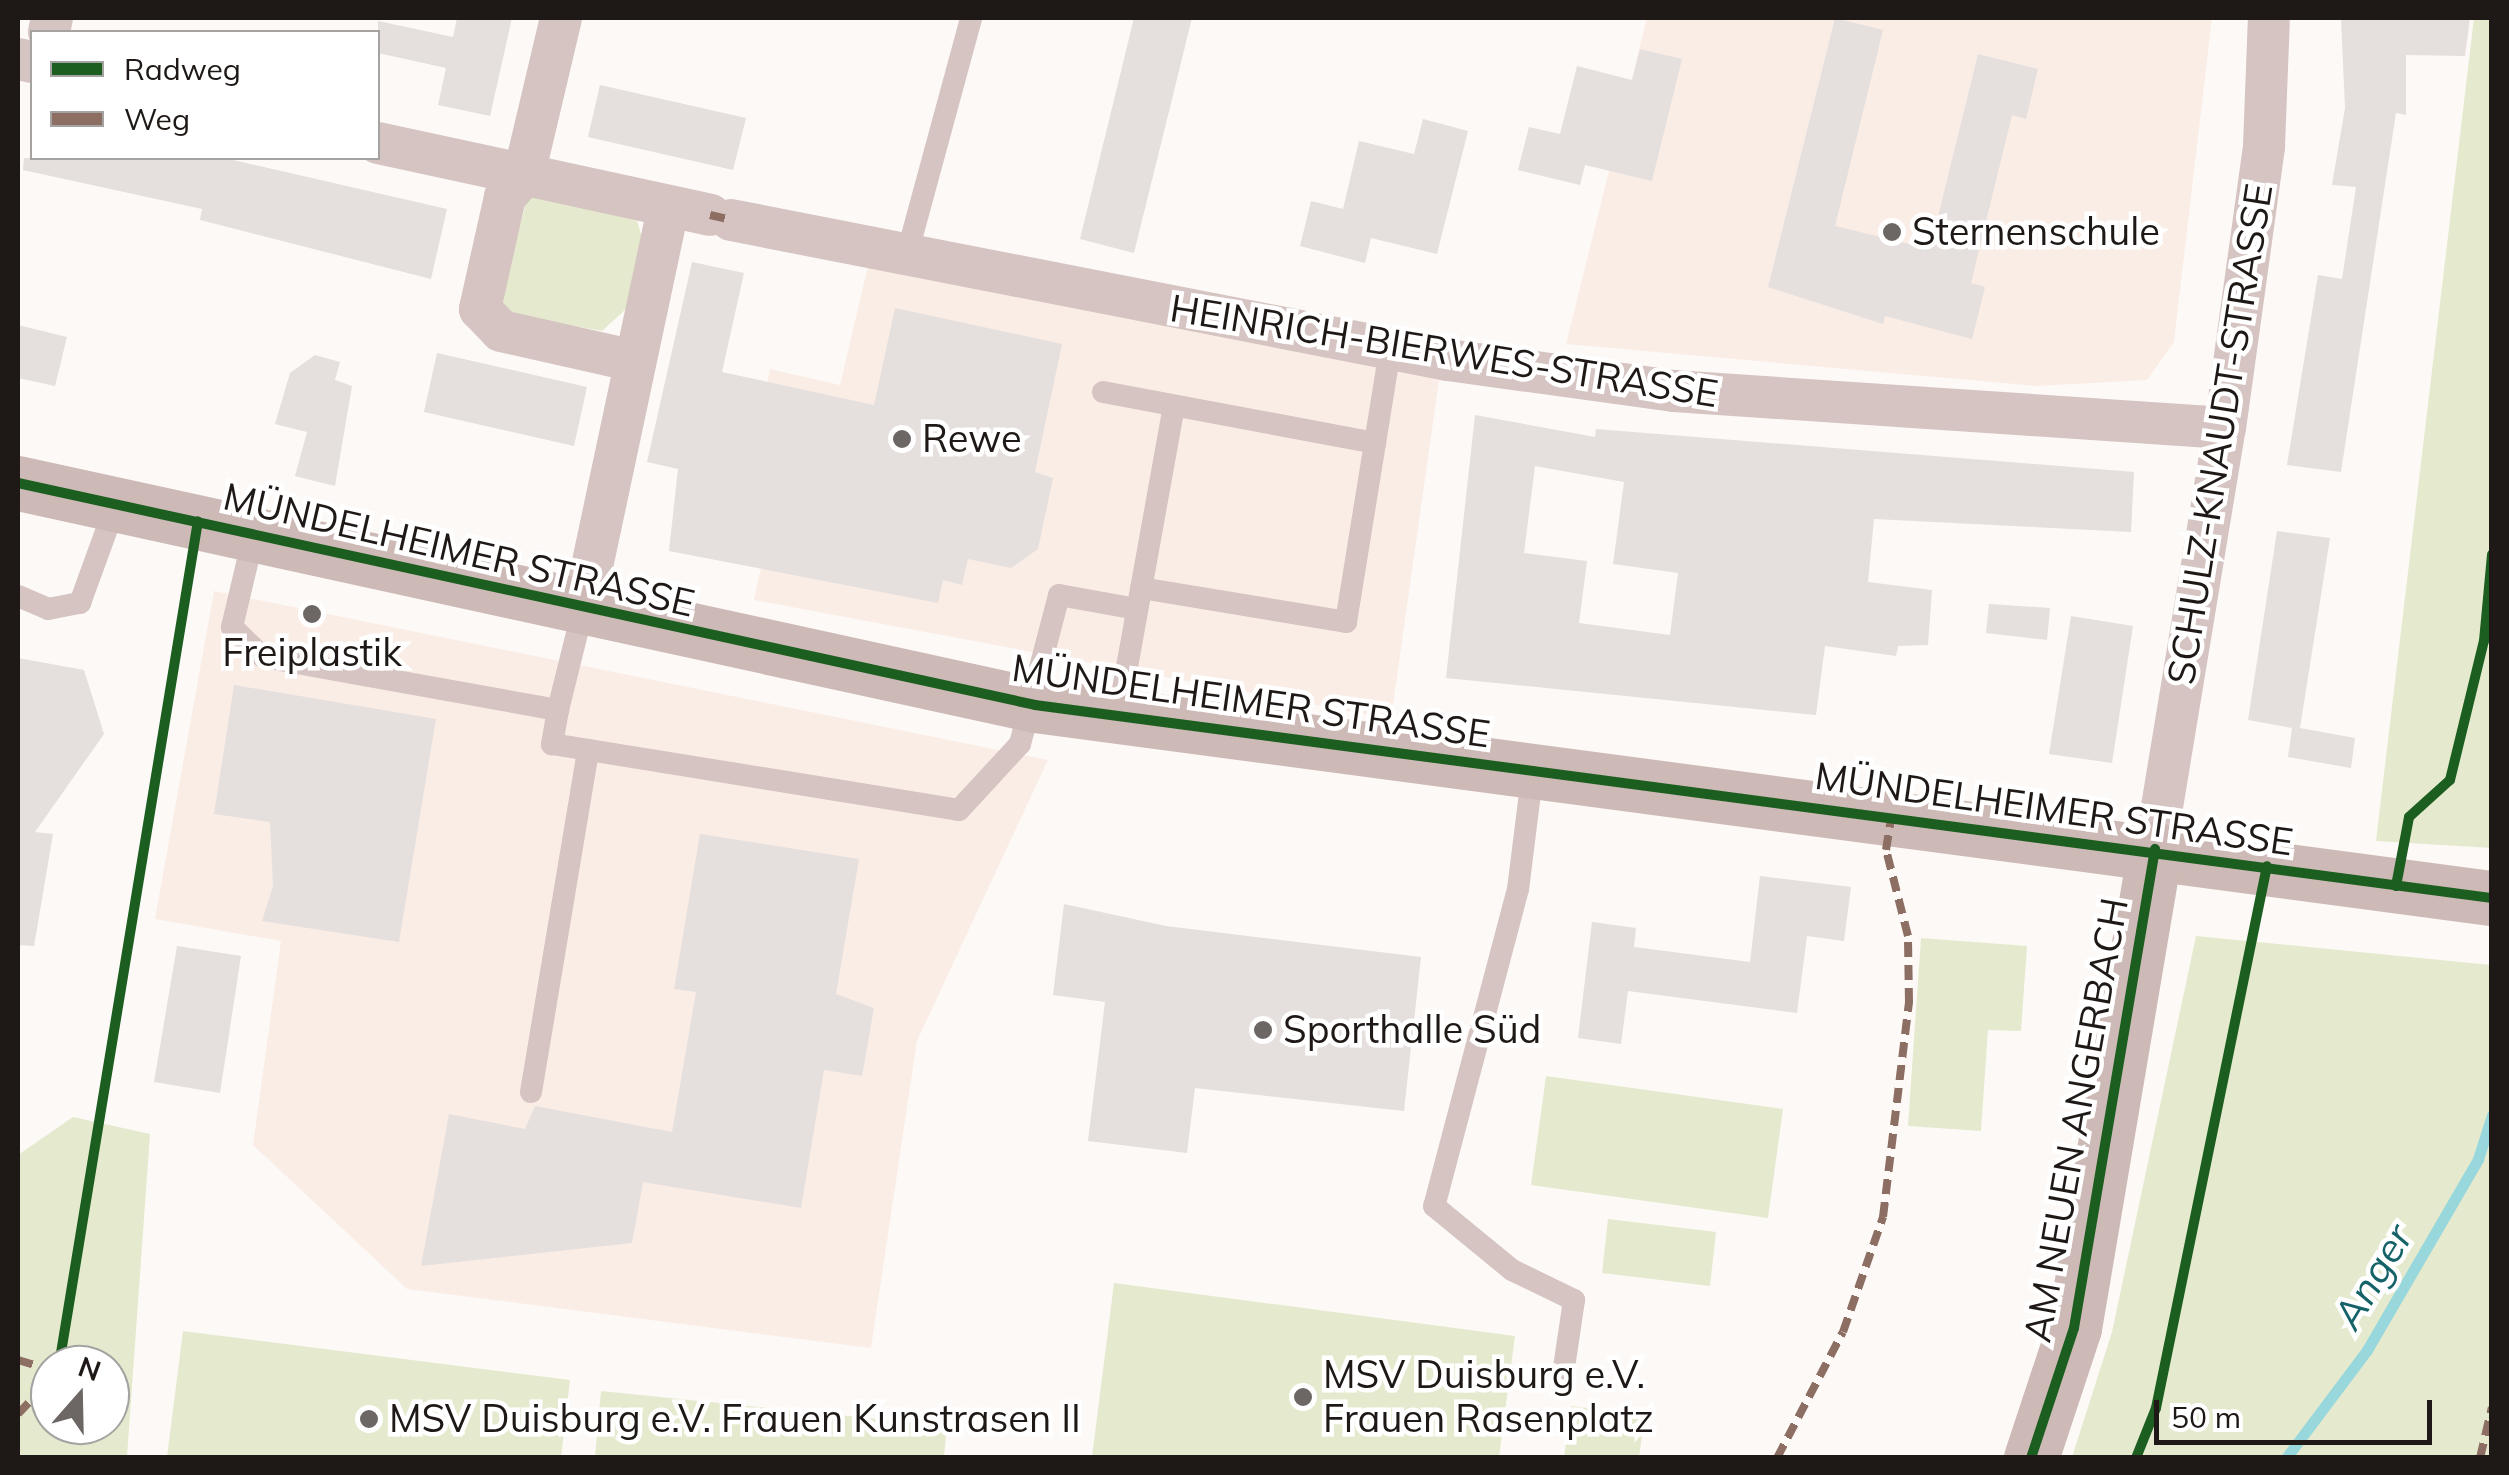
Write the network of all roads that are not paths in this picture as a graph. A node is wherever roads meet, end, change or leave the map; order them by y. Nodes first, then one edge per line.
1 (560, 18) edge
2 (970, 18) edge
3 (2269, 18) edge
4 (380, 143) edge
5 (524, 175) junction
6 (703, 213) junction
7 (906, 258) junction
8 (1390, 351) junction
9 (636, 361) junction
10 (1104, 392) dead end
11 (1174, 406) junction
12 (2225, 428) junction
13 (1375, 443) junction
14 (18, 482) edge
15 (116, 504) junction
16 (254, 534) junction
17 (18, 596) edge
18 (1139, 598) junction
19 (582, 609) junction
20 (1036, 705) junction
21 (558, 710) junction
22 (1118, 718) junction
23 (588, 750) junction
24 (1533, 769) junction
25 (2155, 849) junction
26 (2492, 898) edge
27 (531, 1092) dead end
28 (1564, 1368) dead end
29 (2031, 1458) edge

1 - 5 street
2 - 7 lane
3 - 12 street, SCHULZ-KNAUDT-STRASSE
4 - 5 street, HEINRICH-BIERWES-STRASSE
5 - 6 street, HEINRICH-BIERWES-STRASSE
5 - 9 street
6 - 7 street, HEINRICH-BIERWES-STRASSE
6 - 9 street
7 - 8 street, HEINRICH-BIERWES-STRASSE
8 - 12 street, HEINRICH-BIERWES-STRASSE
8 - 13 lane
9 - 19 street
10 - 11 lane
11 - 13 lane
11 - 18 lane
12 - 25 street, SCHULZ-KNAUDT-STRASSE
13 - 18 lane
14 - 15 main road, MÜNDELHEIMER STRASSE
15 - 16 main road, MÜNDELHEIMER STRASSE
15 - 17 lane
16 - 19 main road, MÜNDELHEIMER STRASSE
16 - 21 lane
18 - 20 lane
18 - 22 lane
19 - 20 main road, MÜNDELHEIMER STRASSE
19 - 21 lane
20 - 22 main road, MÜNDELHEIMER STRASSE
20 - 23 lane
21 - 23 lane
22 - 24 main road, MÜNDELHEIMER STRASSE
23 - 27 lane
24 - 25 main road, MÜNDELHEIMER STRASSE
24 - 28 lane
25 - 26 main road, MÜNDELHEIMER STRASSE
25 - 29 main road, AM NEUEN ANGERBACH

